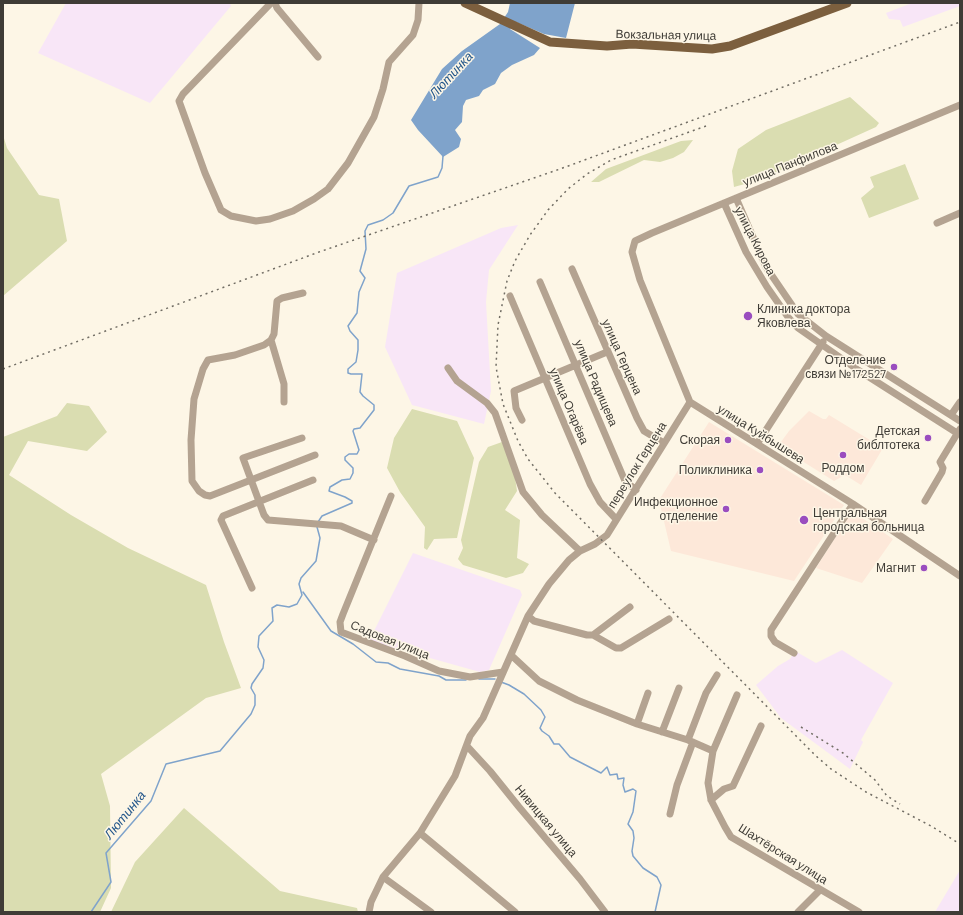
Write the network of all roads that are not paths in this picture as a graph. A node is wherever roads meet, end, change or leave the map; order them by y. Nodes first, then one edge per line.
1 (271, 3) edge
2 (275, 3) edge
3 (419, 3) edge
4 (465, 3) edge
5 (847, 3) edge
6 (318, 57) dead end
7 (960, 105) edge
8 (736, 198) junction
9 (724, 203) junction
10 (960, 214) edge
11 (936, 223) dead end
12 (572, 269) dead end
13 (540, 282) dead end
14 (303, 293) dead end
15 (510, 296) dead end
16 (826, 336) junction
17 (270, 340) junction
18 (821, 345) junction
19 (607, 352) junction
20 (577, 365) junction
21 (448, 368) dead end
22 (546, 378) junction
23 (284, 402) dead end
24 (690, 402) junction
25 (960, 402) edge
26 (951, 415) junction
27 (522, 420) dead end
28 (960, 421) edge
29 (959, 431) edge
30 (302, 438) dead end
31 (664, 443) junction
32 (756, 444) junction
33 (315, 455) dead end
34 (313, 480) dead end
35 (250, 481) junction
36 (636, 490) junction
37 (391, 496) dead end
38 (258, 501) junction
39 (925, 501) dead end
40 (853, 504) junction
41 (616, 519) junction
42 (374, 540) junction
43 (580, 551) junction
44 (960, 576) edge
45 (252, 588) dead end
46 (630, 607) dead end
47 (528, 616) junction
48 (669, 619) dead end
49 (593, 635) junction
50 (794, 653) dead end
51 (511, 655) junction
52 (503, 672) junction
53 (717, 675) dead end
54 (679, 688) dead end
55 (648, 693) dead end
56 (737, 695) dead end
57 (637, 724) junction
58 (761, 726) dead end
59 (662, 732) junction
60 (690, 741) junction
61 (467, 746) junction
62 (713, 751) junction
63 (711, 800) junction
64 (670, 814) dead end
65 (420, 834) junction
66 (383, 877) junction
67 (820, 890) junction
68 (369, 912) edge
69 (431, 912) edge
70 (515, 912) edge
71 (605, 912) edge
72 (798, 912) edge
73 (859, 912) edge

1 - 3 street
2 - 6 street
4 - 5 main road, Вокзальная улица
7 - 8 street, улица Панфилова
8 - 9 street, улица Панфилова
8 - 16 street, улица Кирова
9 - 18 street, улица Кирова
9 - 24 street, улица Панфилова
10 - 11 street
12 - 19 street, улица Герцена
13 - 20 street, улица Радищева
14 - 17 street
15 - 22 street, улица Огарёва
16 - 18 street
16 - 26 street, улица Кирова
17 - 23 street
17 - 35 street
18 - 29 street, улица Кирова
18 - 32 street
19 - 20 street
19 - 31 street, улица Герцена
20 - 22 street
20 - 36 street, улица Радищева
21 - 43 street
22 - 27 street
22 - 41 street, улица Огарёва
24 - 31 street, переулок Герцена
24 - 32 street, улица Куйбышева
25 - 26 street
26 - 28 street, улица Кирова
29 - 39 street
30 - 35 street
31 - 36 street, переулок Герцена
32 - 40 street, улица Куйбышева
33 - 35 street
34 - 38 street
35 - 38 street
36 - 41 street, переулок Герцена
37 - 42 street, Садовая улица
38 - 42 street
38 - 45 street
40 - 44 street, улица Куйбышева
40 - 50 street
41 - 43 street, переулок Герцена
42 - 52 street, Садовая улица
43 - 47 street
46 - 49 street
47 - 49 street
47 - 51 street
48 - 49 street
51 - 52 street
51 - 57 street
52 - 61 street
53 - 60 street
54 - 59 street
55 - 57 street
56 - 62 street, Шахтёрская улица
57 - 59 street
58 - 63 street
59 - 60 street
60 - 62 street
60 - 64 street
61 - 65 street
61 - 71 street, Нивицкая улица
62 - 63 street, Шахтёрская улица
63 - 67 street, Шахтёрская улица
65 - 66 street
65 - 70 street
66 - 68 street
66 - 69 street
67 - 72 street
67 - 73 street, Шахтёрская улица

